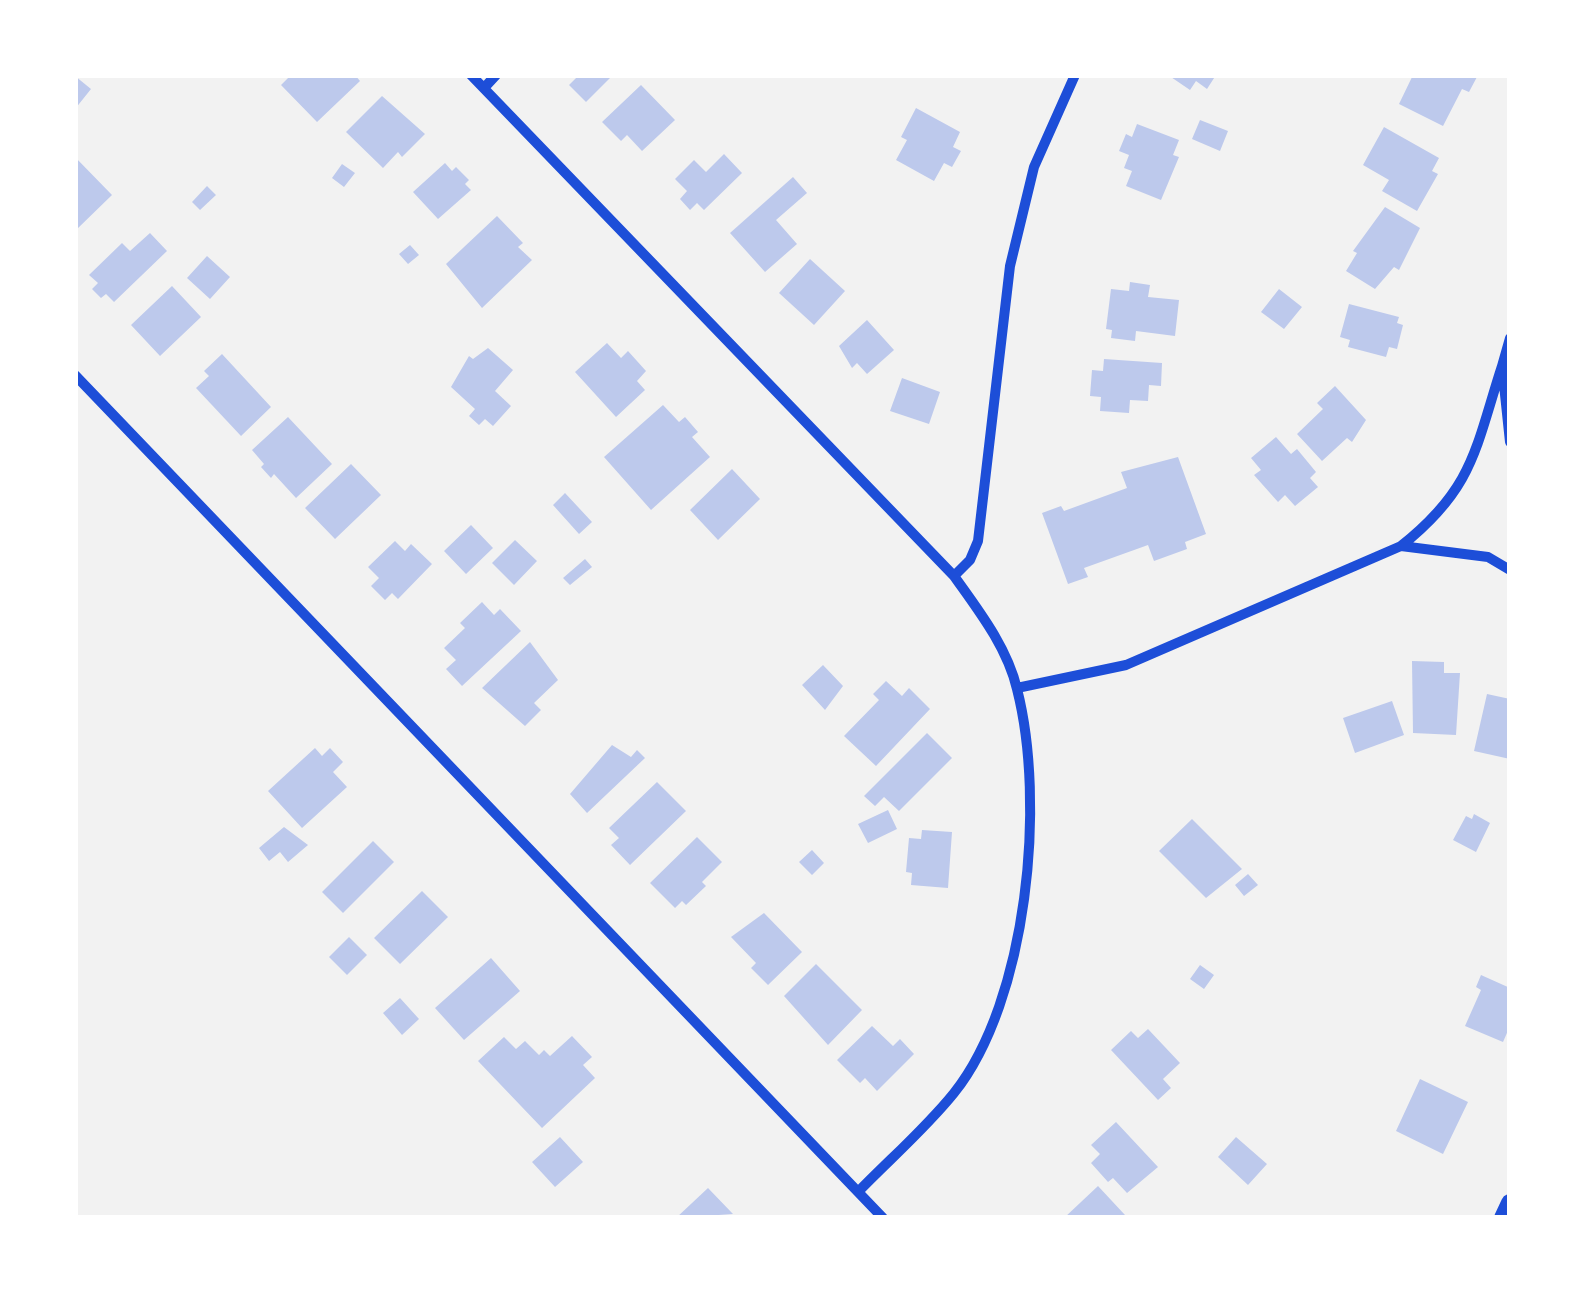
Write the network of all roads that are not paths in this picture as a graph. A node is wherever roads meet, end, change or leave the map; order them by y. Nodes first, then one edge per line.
1 (471, 75) edge
2 (496, 75) edge
3 (1075, 75) edge
4 (484, 88) junction
5 (1510, 338) edge
6 (1502, 366) junction
7 (75, 375) edge
8 (1510, 442) edge
9 (1401, 546) junction
10 (1510, 570) edge
11 (954, 576) junction
12 (1017, 688) junction
13 (858, 1192) junction
14 (1510, 1203) edge
15 (883, 1218) edge
16 (1503, 1218) edge

1 - 4 street
2 - 4 street
3 - 11 street
4 - 11 street
5 - 6 street
6 - 8 street
6 - 9 street
7 - 13 street
9 - 10 street
9 - 12 street
11 - 12 street
12 - 13 street
13 - 15 street
14 - 16 street

